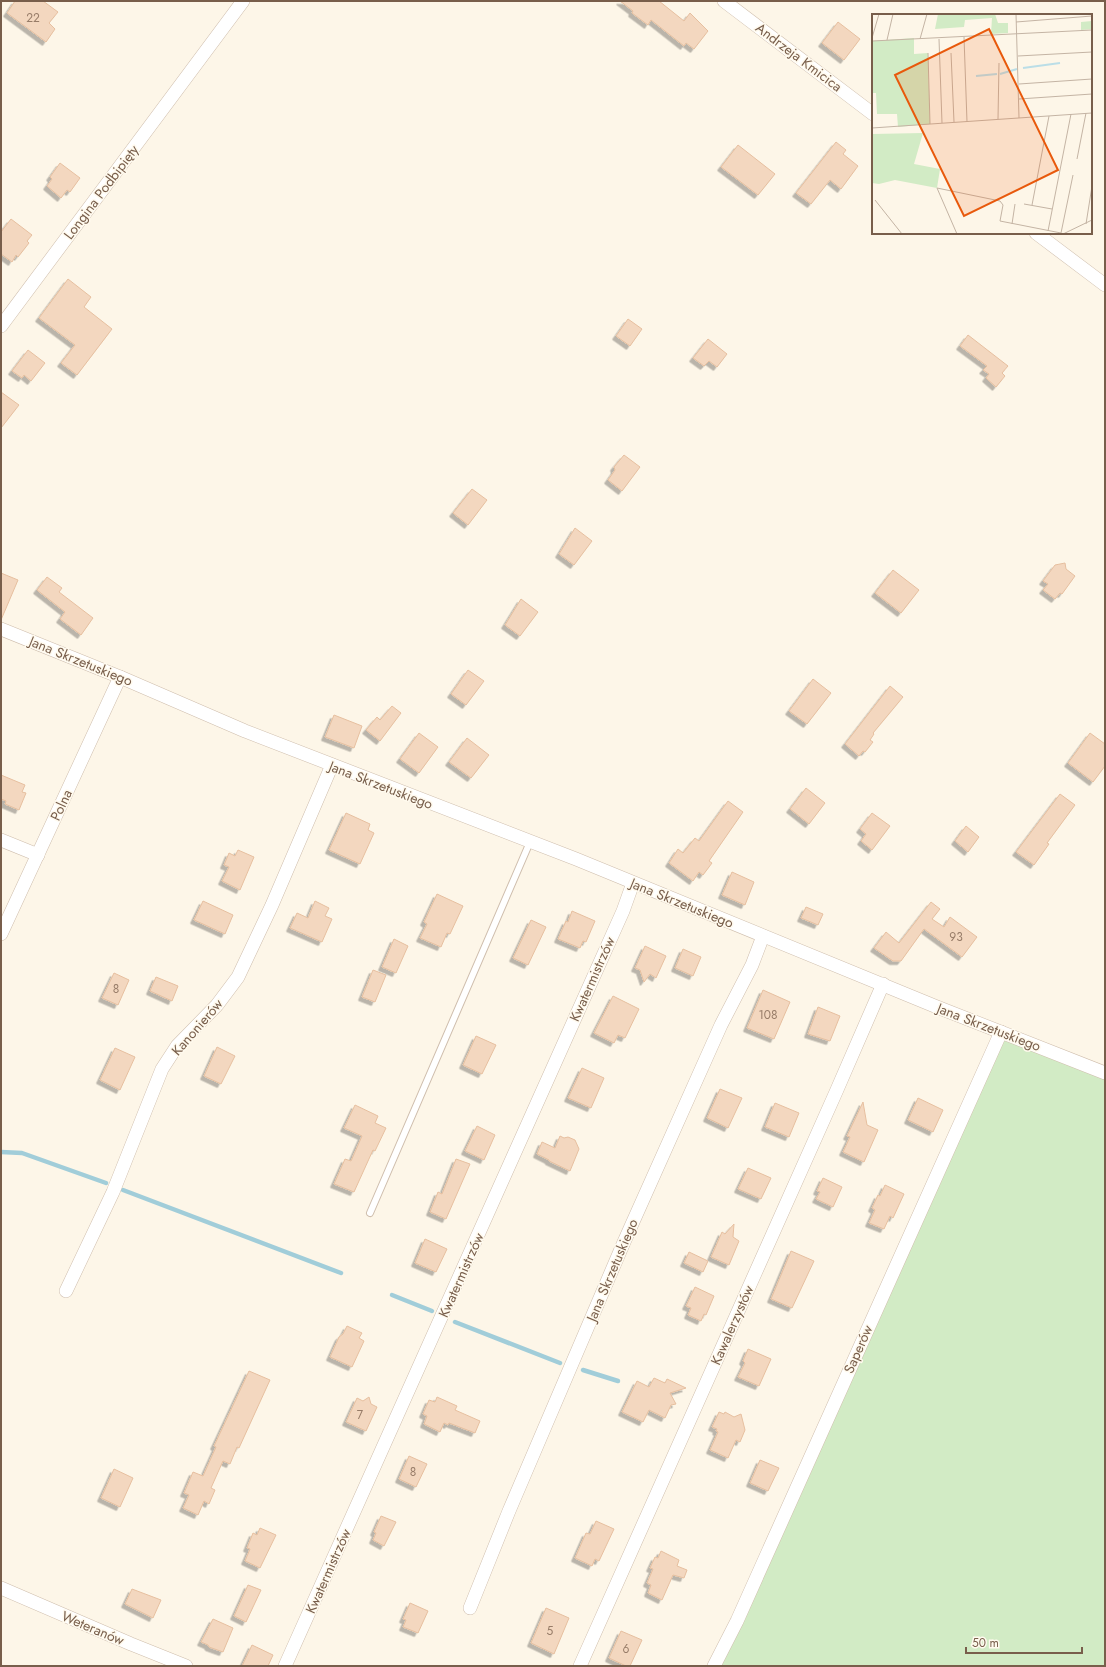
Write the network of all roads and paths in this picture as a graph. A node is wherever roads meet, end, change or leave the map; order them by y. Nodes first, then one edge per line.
1 (244, 1) edge
2 (724, 1) edge
3 (872, 113) edge
4 (1037, 234) edge
5 (1105, 285) edge
6 (1, 326) edge
7 (1, 629) edge
8 (120, 677) junction
9 (332, 765) junction
10 (1, 840) edge
11 (530, 842) junction
12 (38, 855) junction
13 (633, 883) junction
14 (1, 934) edge
15 (763, 936) junction
16 (883, 984) junction
17 (1000, 1032) junction
18 (1105, 1073) edge
19 (370, 1213) dead end
20 (66, 1291) dead end
21 (1, 1588) edge
22 (470, 1608) dead end
23 (186, 1666) edge
24 (285, 1666) edge
25 (580, 1666) edge
26 (714, 1666) edge

1 - 6 street, Longina Podbipięty
2 - 3 street, Andrzeja Kmicica
4 - 5 street
7 - 8 street, Jana Skrzetuskiego
8 - 9 street, Jana Skrzetuskiego
8 - 12 street, Polna
9 - 11 street, Jana Skrzetuskiego
9 - 20 street, Kanonierów
10 - 12 street
11 - 13 street, Jana Skrzetuskiego
11 - 19 lane
12 - 14 street, Polna
13 - 15 street, Jana Skrzetuskiego
13 - 24 street, Kwatermistrzów
15 - 16 street, Jana Skrzetuskiego
15 - 22 street, Jana Skrzetuskiego
16 - 17 street, Jana Skrzetuskiego
16 - 25 street, Kawalerzystów
17 - 18 street, Jana Skrzetuskiego
17 - 26 street, Saperów
21 - 23 street, Weteranów

